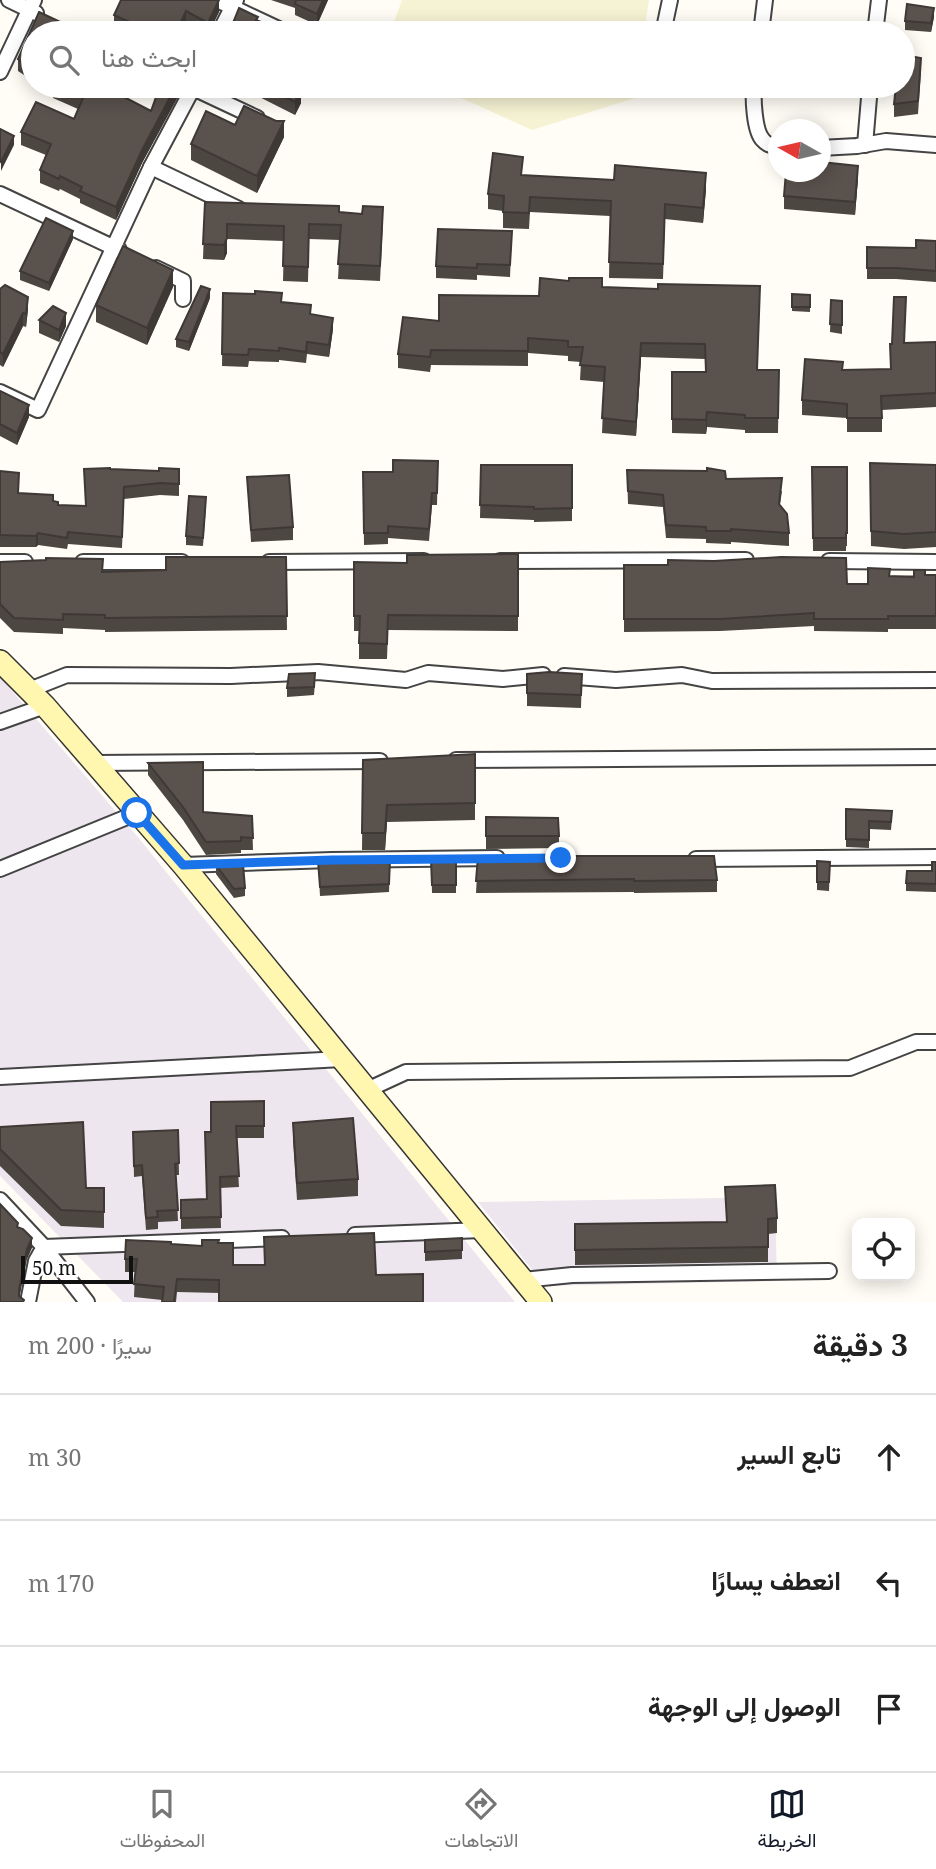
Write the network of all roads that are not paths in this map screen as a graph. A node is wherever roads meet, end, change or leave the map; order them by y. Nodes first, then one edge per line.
1 (9, 0) edge
2 (217, 0) edge
3 (670, 0) edge
4 (765, 0) edge
5 (879, 0) edge
6 (234, 4) edge
7 (32, 5) edge
8 (24, 21) edge
9 (53, 21) edge
10 (225, 21) edge
11 (265, 21) edge
12 (666, 21) edge
13 (762, 21) edge
14 (876, 21) edge
15 (21, 28) edge
16 (0, 72) edge
17 (186, 98) edge
18 (217, 98) edge
19 (753, 98) edge
20 (869, 98) edge
21 (268, 123) edge
22 (768, 144) edge
23 (865, 145) junction
24 (936, 145) edge
25 (831, 147) edge
26 (151, 167) junction
27 (0, 194) edge
28 (239, 209) edge
29 (113, 247) junction
30 (183, 299) dead end
31 (0, 391) edge
32 (443, 561) edge
33 (484, 561) edge
34 (758, 561) edge
35 (814, 561) edge
36 (0, 562) edge
37 (40, 562) edge
38 (67, 562) edge
39 (201, 562) edge
40 (254, 562) edge
41 (936, 562) edge
42 (0, 661) edge
43 (936, 680) edge
44 (29, 690) junction
45 (45, 706) junction
46 (0, 722) edge
47 (936, 757) edge
48 (398, 761) edge
49 (439, 761) edge
50 (94, 763) junction
51 (137, 813) junction
52 (936, 857) edge
53 (507, 858) edge
54 (682, 859) edge
55 (183, 865) junction
56 (0, 869) edge
57 (936, 1042) edge
58 (342, 1059) junction
59 (0, 1077) edge
60 (367, 1090) junction
61 (0, 1200) edge
62 (482, 1230) junction
63 (345, 1235) edge
64 (290, 1237) edge
65 (44, 1247) junction
66 (829, 1271) dead end
67 (523, 1280) junction
68 (29, 1302) edge
69 (87, 1302) edge
70 (541, 1302) edge

1 - 7 street
2 - 6 street
3 - 12 street
4 - 13 street
5 - 14 street
6 - 10 street
6 - 11 street
7 - 8 street
7 - 9 street
15 - 16 street
17 - 26 street
18 - 21 street
19 - 22 street
20 - 23 street
23 - 24 street
23 - 25 street
26 - 28 street
26 - 29 street
27 - 29 street
29 - 30 street
29 - 31 street
32 - 40 street
33 - 34 street
35 - 41 street
36 - 37 street
38 - 39 street
42 - 44 main road
43 - 44 street
44 - 45 main road
45 - 46 street
45 - 50 main road
47 - 49 street
48 - 50 street
50 - 51 main road
51 - 55 main road
51 - 56 street
52 - 54 street
53 - 55 street
55 - 58 main road
57 - 60 street
58 - 59 street
58 - 60 main road
60 - 62 main road
61 - 65 street
62 - 63 street
62 - 67 main road
64 - 65 street
65 - 68 street
65 - 69 street
66 - 67 street
67 - 70 main road

